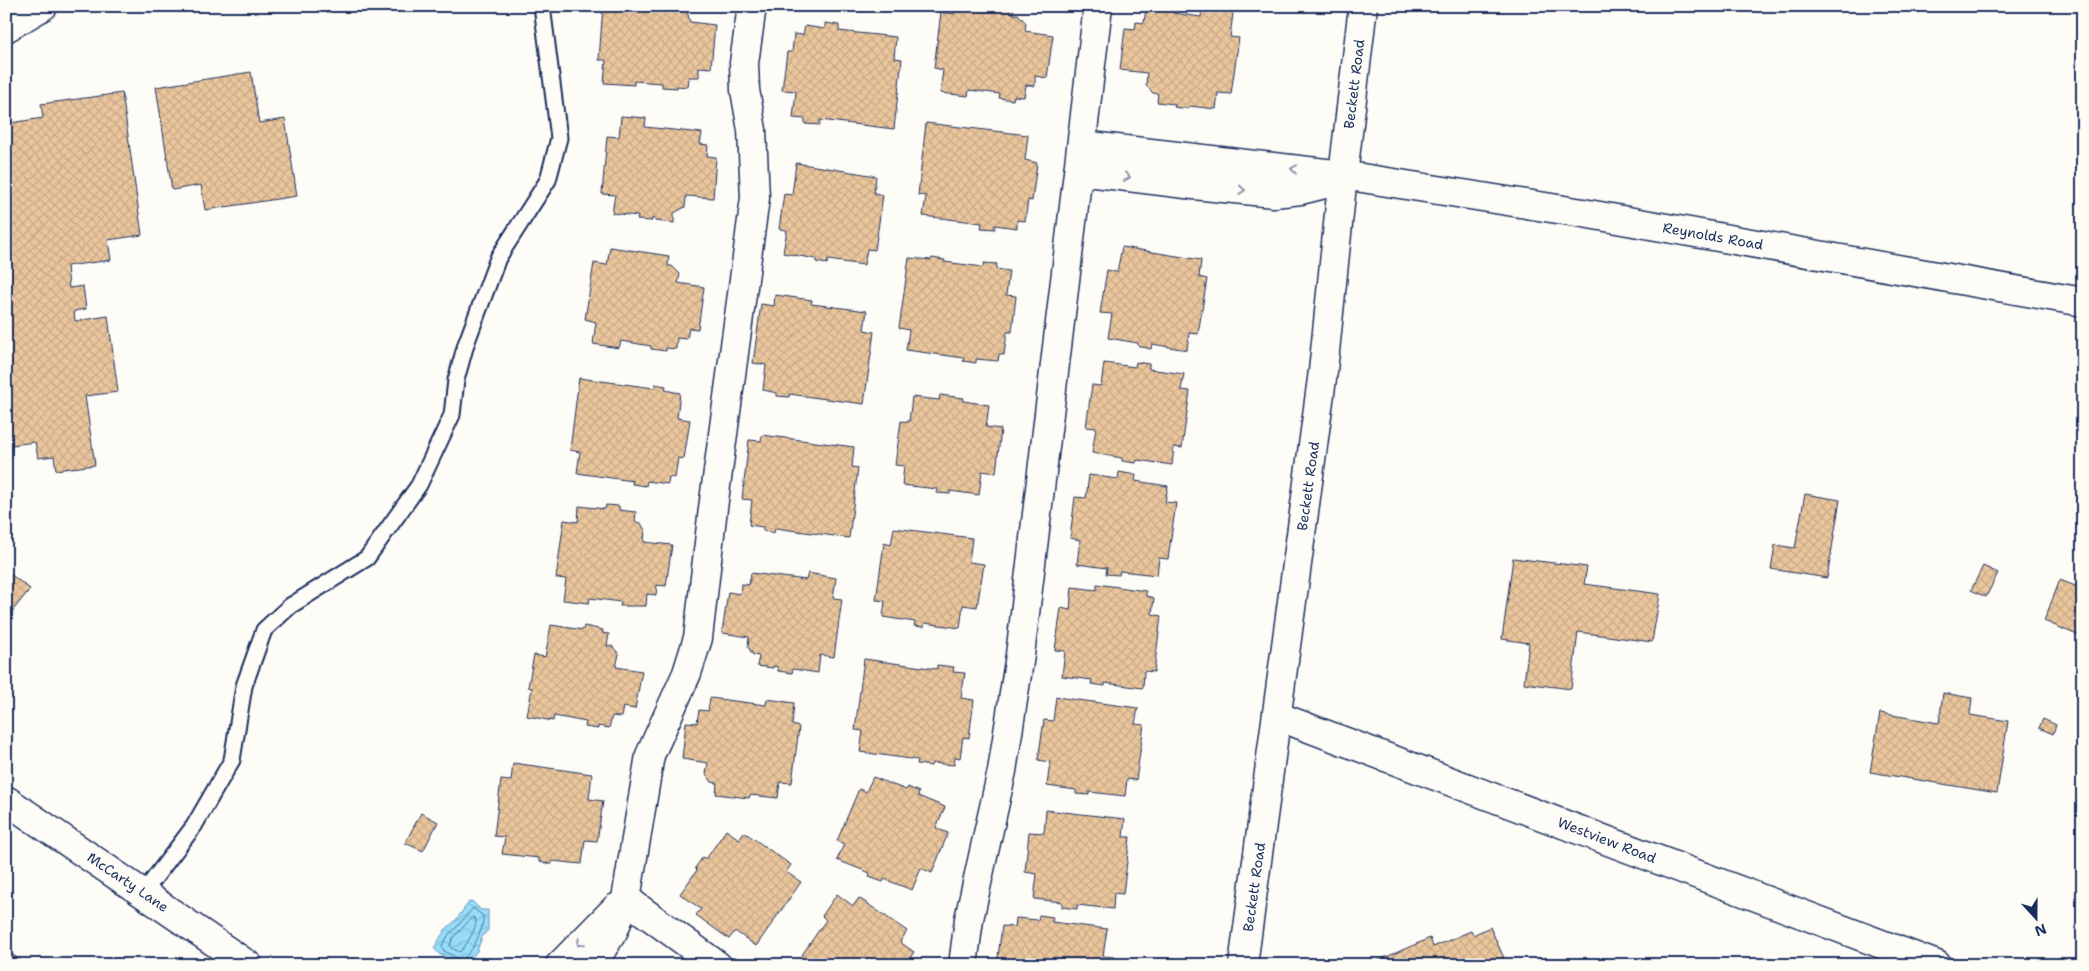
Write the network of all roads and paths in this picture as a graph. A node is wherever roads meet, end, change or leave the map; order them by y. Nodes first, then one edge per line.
1 (43, 6) edge
2 (542, 6) edge
3 (752, 6) edge
4 (1098, 6) edge
5 (1363, 6) edge
6 (6, 28) edge
7 (1080, 158) junction
8 (1343, 175) junction
9 (2083, 302) edge
10 (1277, 716) junction
11 (6, 800) edge
12 (144, 892) junction
13 (626, 899) junction
14 (248, 965) edge
15 (560, 965) edge
16 (592, 965) edge
17 (717, 965) edge
18 (963, 965) edge
19 (1243, 965) edge
20 (1937, 965) edge

1 - 6 street
2 - 12 lane
3 - 13 street
4 - 7 street
5 - 8 street, Beckett Road
7 - 8 street, Reynolds Road
7 - 18 street
8 - 9 street, Reynolds Road
8 - 10 street, Beckett Road
10 - 19 street, Beckett Road
10 - 20 street, Westview Road
11 - 12 street, McCarty Lane
12 - 14 street, McCarty Lane
13 -> 15 street
13 - 16 street
13 - 17 street

